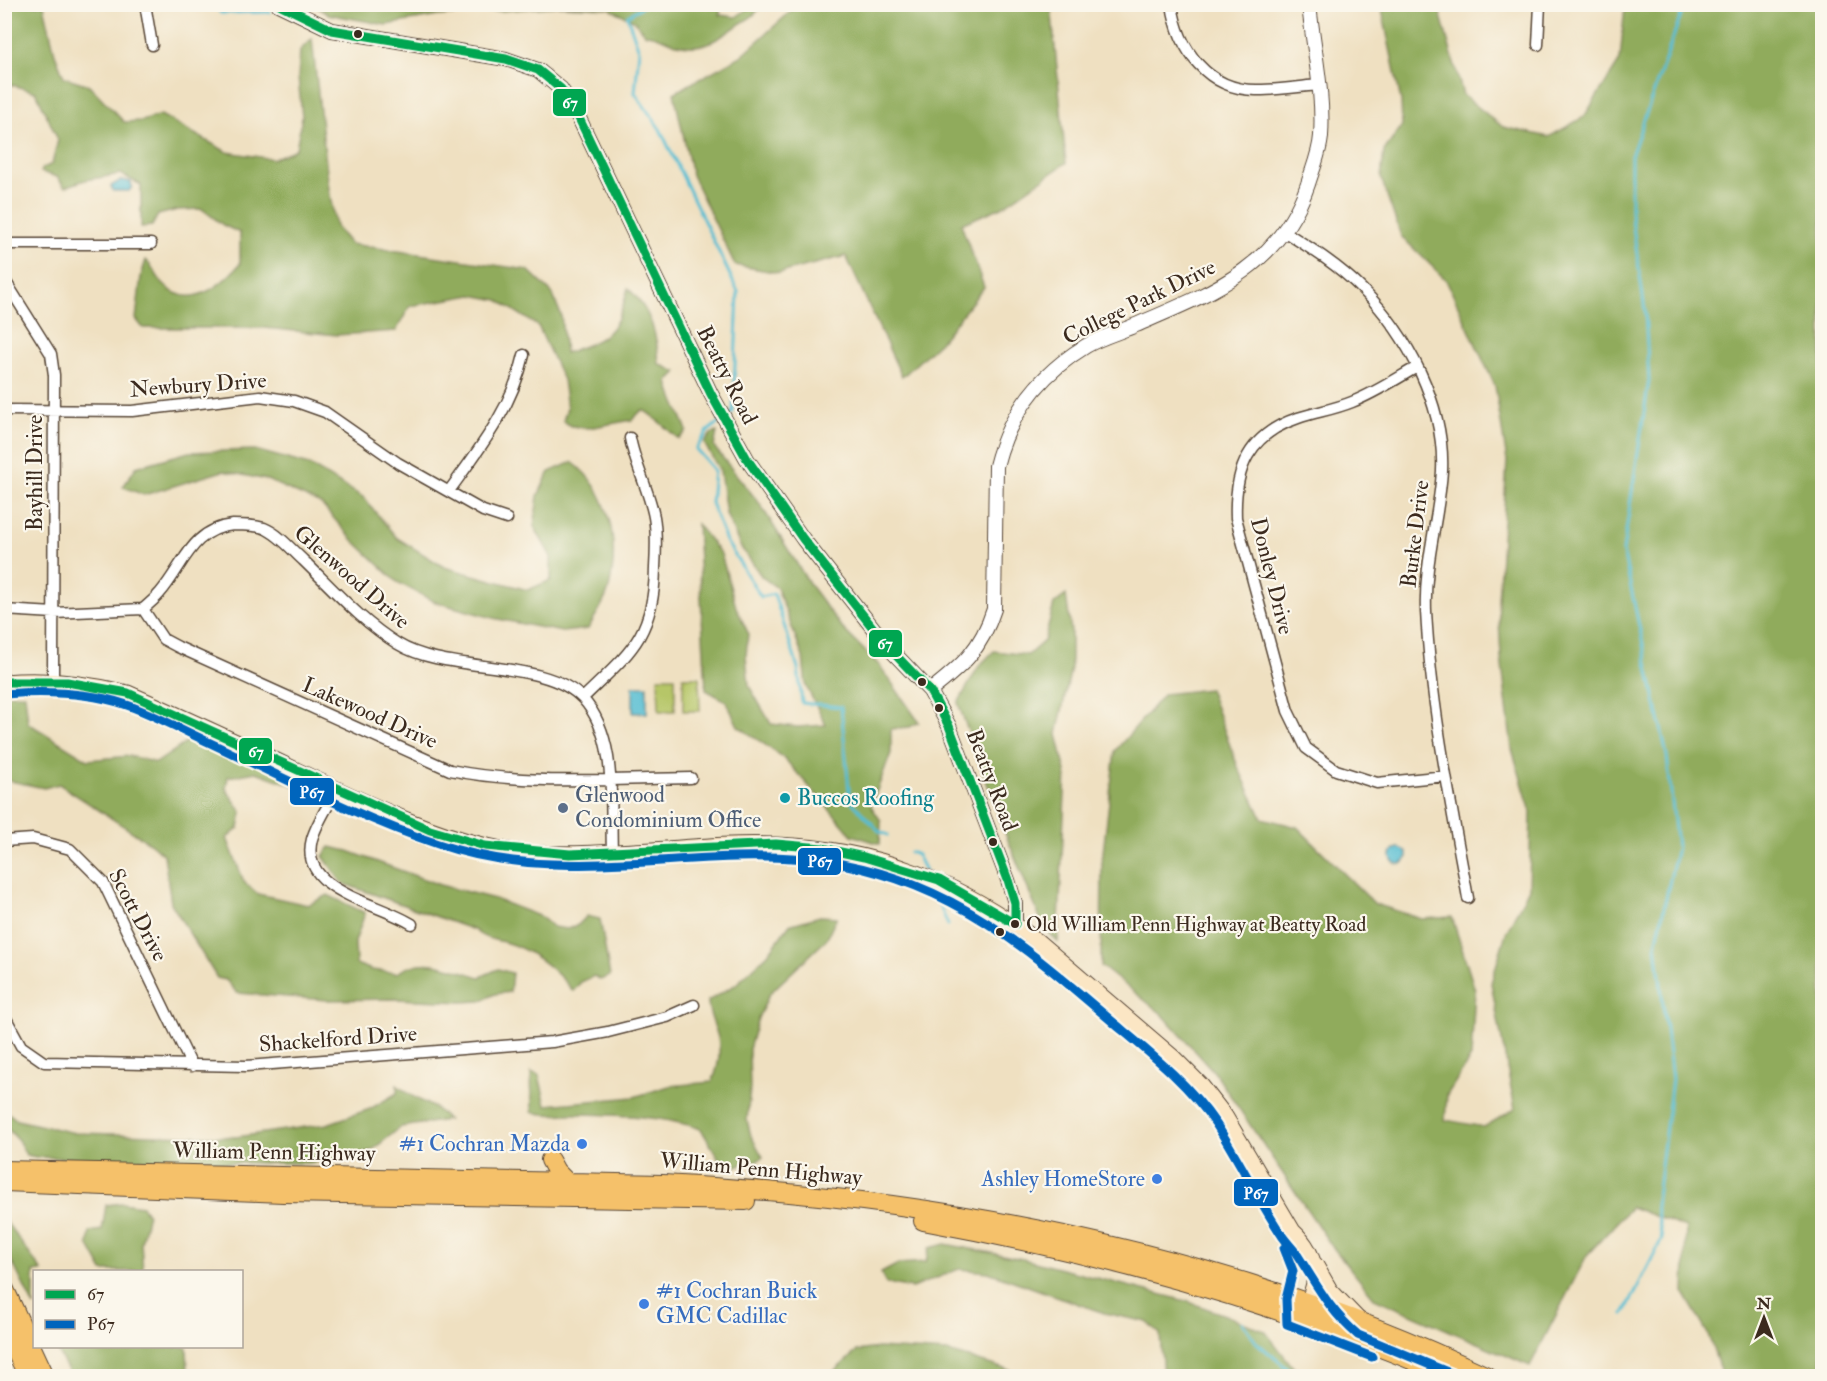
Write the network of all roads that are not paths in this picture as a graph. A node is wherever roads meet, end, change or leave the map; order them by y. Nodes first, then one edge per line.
1 (145, 4) edge
2 (278, 4) edge
3 (1172, 4) edge
4 (1309, 4) edge
5 (1539, 4) edge
6 (153, 45) dead end
7 (1538, 45) dead end
8 (1318, 85) junction
9 (1286, 232) junction
10 (4, 244) edge
11 (151, 244) dead end
12 (4, 279) edge
13 (524, 355) dead end
14 (1417, 367) junction
15 (55, 409) junction
16 (4, 410) edge
17 (630, 438) dead end
18 (449, 491) junction
19 (507, 519) dead end
20 (143, 609) junction
21 (4, 610) edge
22 (54, 613) junction
23 (53, 681) junction
24 (4, 682) edge
25 (930, 691) junction
26 (582, 698) junction
27 (1446, 776) junction
28 (691, 778) dead end
29 (608, 779) junction
30 (337, 789) junction
31 (4, 841) edge
32 (612, 852) junction
33 (1468, 898) dead end
34 (412, 924) dead end
35 (1015, 924) junction
36 (694, 1005) dead end
37 (4, 1015) edge
38 (192, 1066) junction
39 (4, 1170) edge
40 (4, 1182) edge
41 (1293, 1231) junction
42 (1314, 1262) junction
43 (4, 1290) edge
44 (1301, 1307) junction
45 (1364, 1324) junction
46 (4, 1325) edge
47 (29, 1377) edge
48 (44, 1377) edge
49 (1449, 1377) edge
50 (1487, 1377) edge

1 - 6 street
2 - 25 street, Beatty Road
3 - 8 street
4 - 8 street, College Park Drive
5 - 7 street
8 - 9 street, College Park Drive
9 - 14 street, Burke Drive
9 - 25 street, College Park Drive
10 - 11 street
12 - 15 street, Bayhill Drive
13 - 18 street
14 - 27 street, Burke Drive
14 - 27 street, Donley Drive
15 - 16 street, Newbury Drive
15 - 18 street, Newbury Drive
15 - 22 street, Bayhill Drive
17 - 26 street
18 - 19 street, Newbury Drive
20 - 22 street
20 - 26 street, Glenwood Drive
20 - 29 street, Lakewood Drive
21 - 22 street
22 - 23 street, Bayhill Drive
23 - 24 main road
23 - 30 main road
25 - 35 street, Beatty Road
26 - 29 street, Glenwood Drive
27 - 33 street, Burke Drive
28 - 29 street, Lakewood Drive
29 - 32 street, Glenwood Drive
30 - 32 main road
30 - 34 street
31 - 38 street, Scott Drive
32 - 35 main road
35 - 41 main road
36 - 38 street, Shackelford Drive
37 - 38 street, Shackelford Drive
39 - 44 highway, William Penn Highway
40 - 44 highway, William Penn Highway
41 - 42 main road
41 - 44 main road
42 - 44 main road
42 - 45 main road
43 - 48 highway
44 - 45 highway, William Penn Highway
44 - 49 highway, William Penn Highway
45 - 50 highway, William Penn Highway
46 - 47 highway

